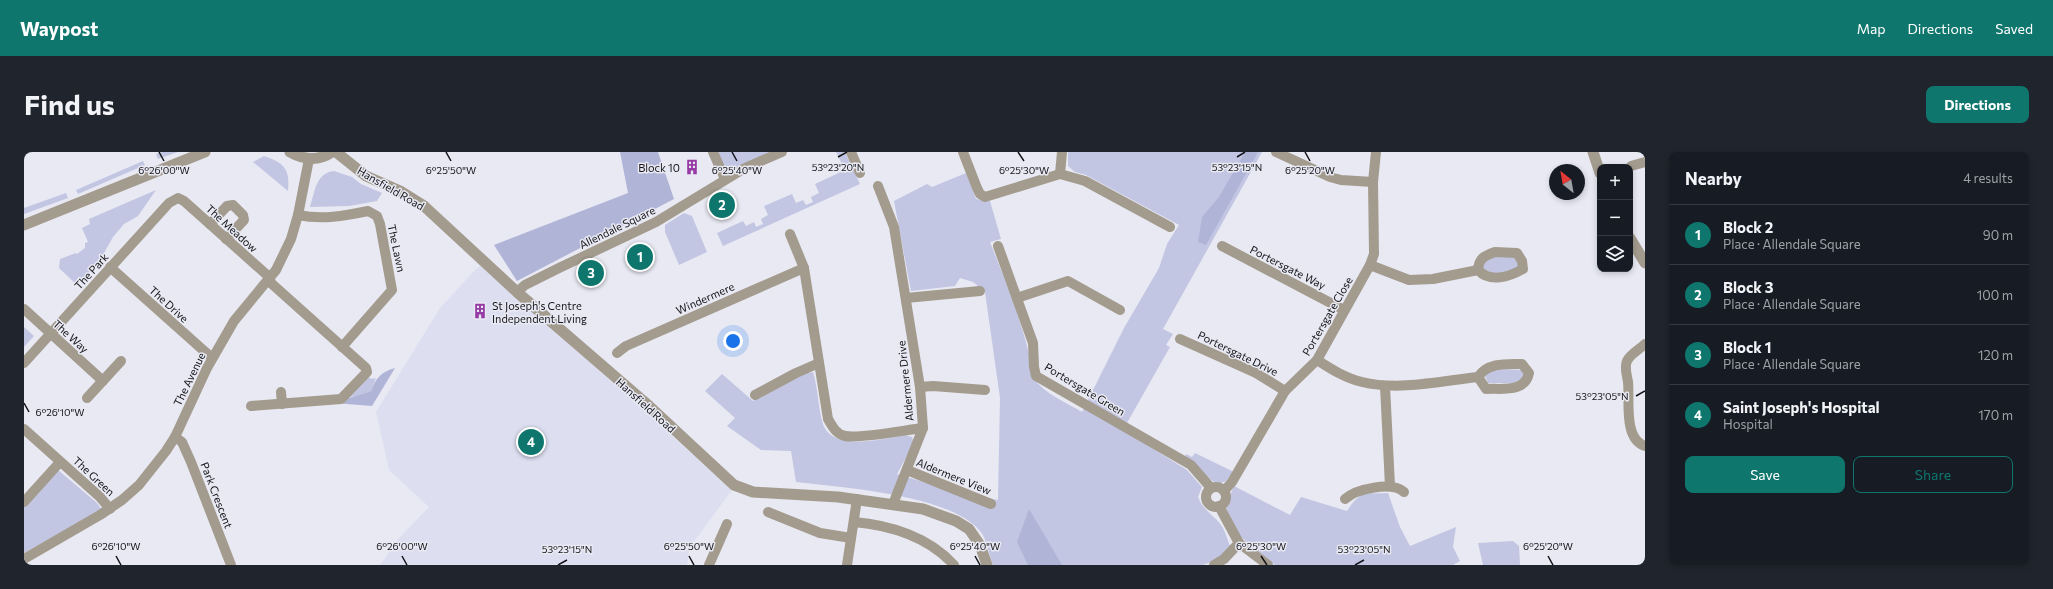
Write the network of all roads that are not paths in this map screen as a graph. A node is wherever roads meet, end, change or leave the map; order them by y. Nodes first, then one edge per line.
1 (205, 152) edge
2 (290, 152) edge
3 (332, 152) edge
4 (336, 152) edge
5 (713, 152) edge
6 (782, 152) edge
7 (851, 152) edge
8 (963, 152) edge
9 (1062, 152) edge
10 (1276, 152) edge
11 (1376, 152) edge
12 (1593, 152) edge
13 (309, 159) junction
14 (1645, 162) edge
15 (1597, 164) edge
16 (1633, 166) edge
17 (860, 173) dead end
18 (1060, 174) junction
19 (725, 179) junction
20 (1374, 182) junction
21 (878, 186) dead end
22 (178, 198) joint
23 (298, 214) junction
24 (210, 224) junction
25 (24, 225) edge
26 (1170, 227) dead end
27 (790, 234) dead end
28 (226, 239) junction
29 (1633, 243) edge
30 (998, 246) dead end
31 (1222, 246) dead end
32 (1645, 263) edge
33 (1370, 265) junction
34 (110, 268) junction
35 (804, 268) junction
36 (1478, 270) dead end
37 (269, 278) junction
38 (980, 291) dead end
39 (517, 292) junction
40 (906, 298) junction
41 (1017, 298) junction
42 (24, 309) edge
43 (1120, 310) dead end
44 (1344, 310) junction
45 (51, 334) junction
46 (1180, 339) dead end
47 (1645, 344) edge
48 (342, 347) junction
49 (617, 353) dead end
50 (212, 358) junction
51 (1317, 360) junction
52 (121, 361) dead end
53 (24, 363) edge
54 (819, 363) junction
55 (1478, 377) junction
56 (103, 381) junction
57 (1385, 386) junction
58 (920, 387) junction
59 (985, 390) dead end
60 (1285, 391) junction
61 (282, 392) dead end
62 (755, 396) dead end
63 (87, 398) dead end
64 (282, 404) junction
65 (251, 406) dead end
66 (923, 428) junction
67 (24, 429) edge
68 (175, 437) junction
69 (1645, 446) edge
70 (60, 462) junction
71 (907, 470) junction
72 (1390, 486) junction
73 (1211, 488) junction
74 (1224, 491) junction
75 (1404, 492) dead end
76 (857, 499) junction
77 (1345, 499) dead end
78 (24, 502) edge
79 (893, 504) junction
80 (991, 504) dead end
81 (1219, 506) junction
82 (110, 509) junction
83 (768, 512) dead end
84 (854, 522) junction
85 (727, 524) dead end
86 (851, 538) junction
87 (1239, 543) junction
88 (24, 559) edge
89 (231, 565) edge
90 (709, 565) edge
91 (847, 565) edge
92 (954, 565) edge
93 (987, 565) edge
94 (1214, 565) edge
95 (1268, 565) edge

1 - 25 street
2 - 13 street
3 - 13 street
4 - 39 street, Hansfield Road
5 - 19 street
6 - 19 street, Allendale Square
7 - 17 street
8 - 18 street
9 - 18 street
10 - 20 street
11 - 20 street, Portersgate Close
12 - 15 street
13 - 23 street, The Avenue
14 - 16 street
18 - 26 street
19 - 39 street, Allendale Square
20 - 33 street, Portersgate Close
21 - 40 street, Aldermere Drive
22 - 24 street, The Meadow
22 - 34 street, The Park
23 - 37 street, The Avenue
23 - 48 street, The Lawn
24 - 28 street, The Meadow
24 - 28 street
27 - 35 street
28 - 37 street, The Meadow
29 - 32 street
30 - 41 street, Portersgate Green
31 - 44 street, Portersgate Way
33 - 36 street
33 - 44 street, Portersgate Close
34 - 45 street, The Park
34 - 50 street, The Drive
35 - 49 street, Windermere
35 - 54 street
37 - 48 street
37 - 50 street, The Avenue
38 - 40 street
39 - 76 street, Hansfield Road
40 - 58 street, Aldermere Drive
41 - 43 street
41 - 73 street, Portersgate Green
42 - 45 street, The Way
44 - 51 street, Portersgate Close
45 - 53 street, The Park
45 - 56 street, The Way
46 - 60 street, Portersgate Drive
47 - 69 street
48 - 64 street
50 - 68 street, The Avenue
51 - 57 street
51 - 60 street, Portersgate Close
52 - 56 street
54 - 62 street
54 - 66 street
55 - 55 street
55 - 57 street
56 - 63 street
57 - 72 street
58 - 59 street
58 - 66 street, Aldermere Drive
60 - 74 street, Portersgate Close
61 - 64 street
64 - 65 street
66 - 71 street, Aldermere Drive
67 - 70 street, The Green
68 - 82 street, The Avenue
68 - 89 street, Park Crescent
70 - 78 street, The Green
70 - 82 street, The Green
71 - 79 street, Aldermere Drive
71 - 80 street, Aldermere View
72 - 75 street
72 - 77 street
73 - 74 street
73 - 81 street
74 - 81 street
76 - 79 street, Hansfield Road
76 - 84 street
79 - 93 street, Hansfield Road
81 - 87 street
82 - 88 street, The Avenue
83 - 86 street
84 - 86 street
84 - 92 street
85 - 90 street
86 - 91 street
87 - 94 street
87 - 95 street

